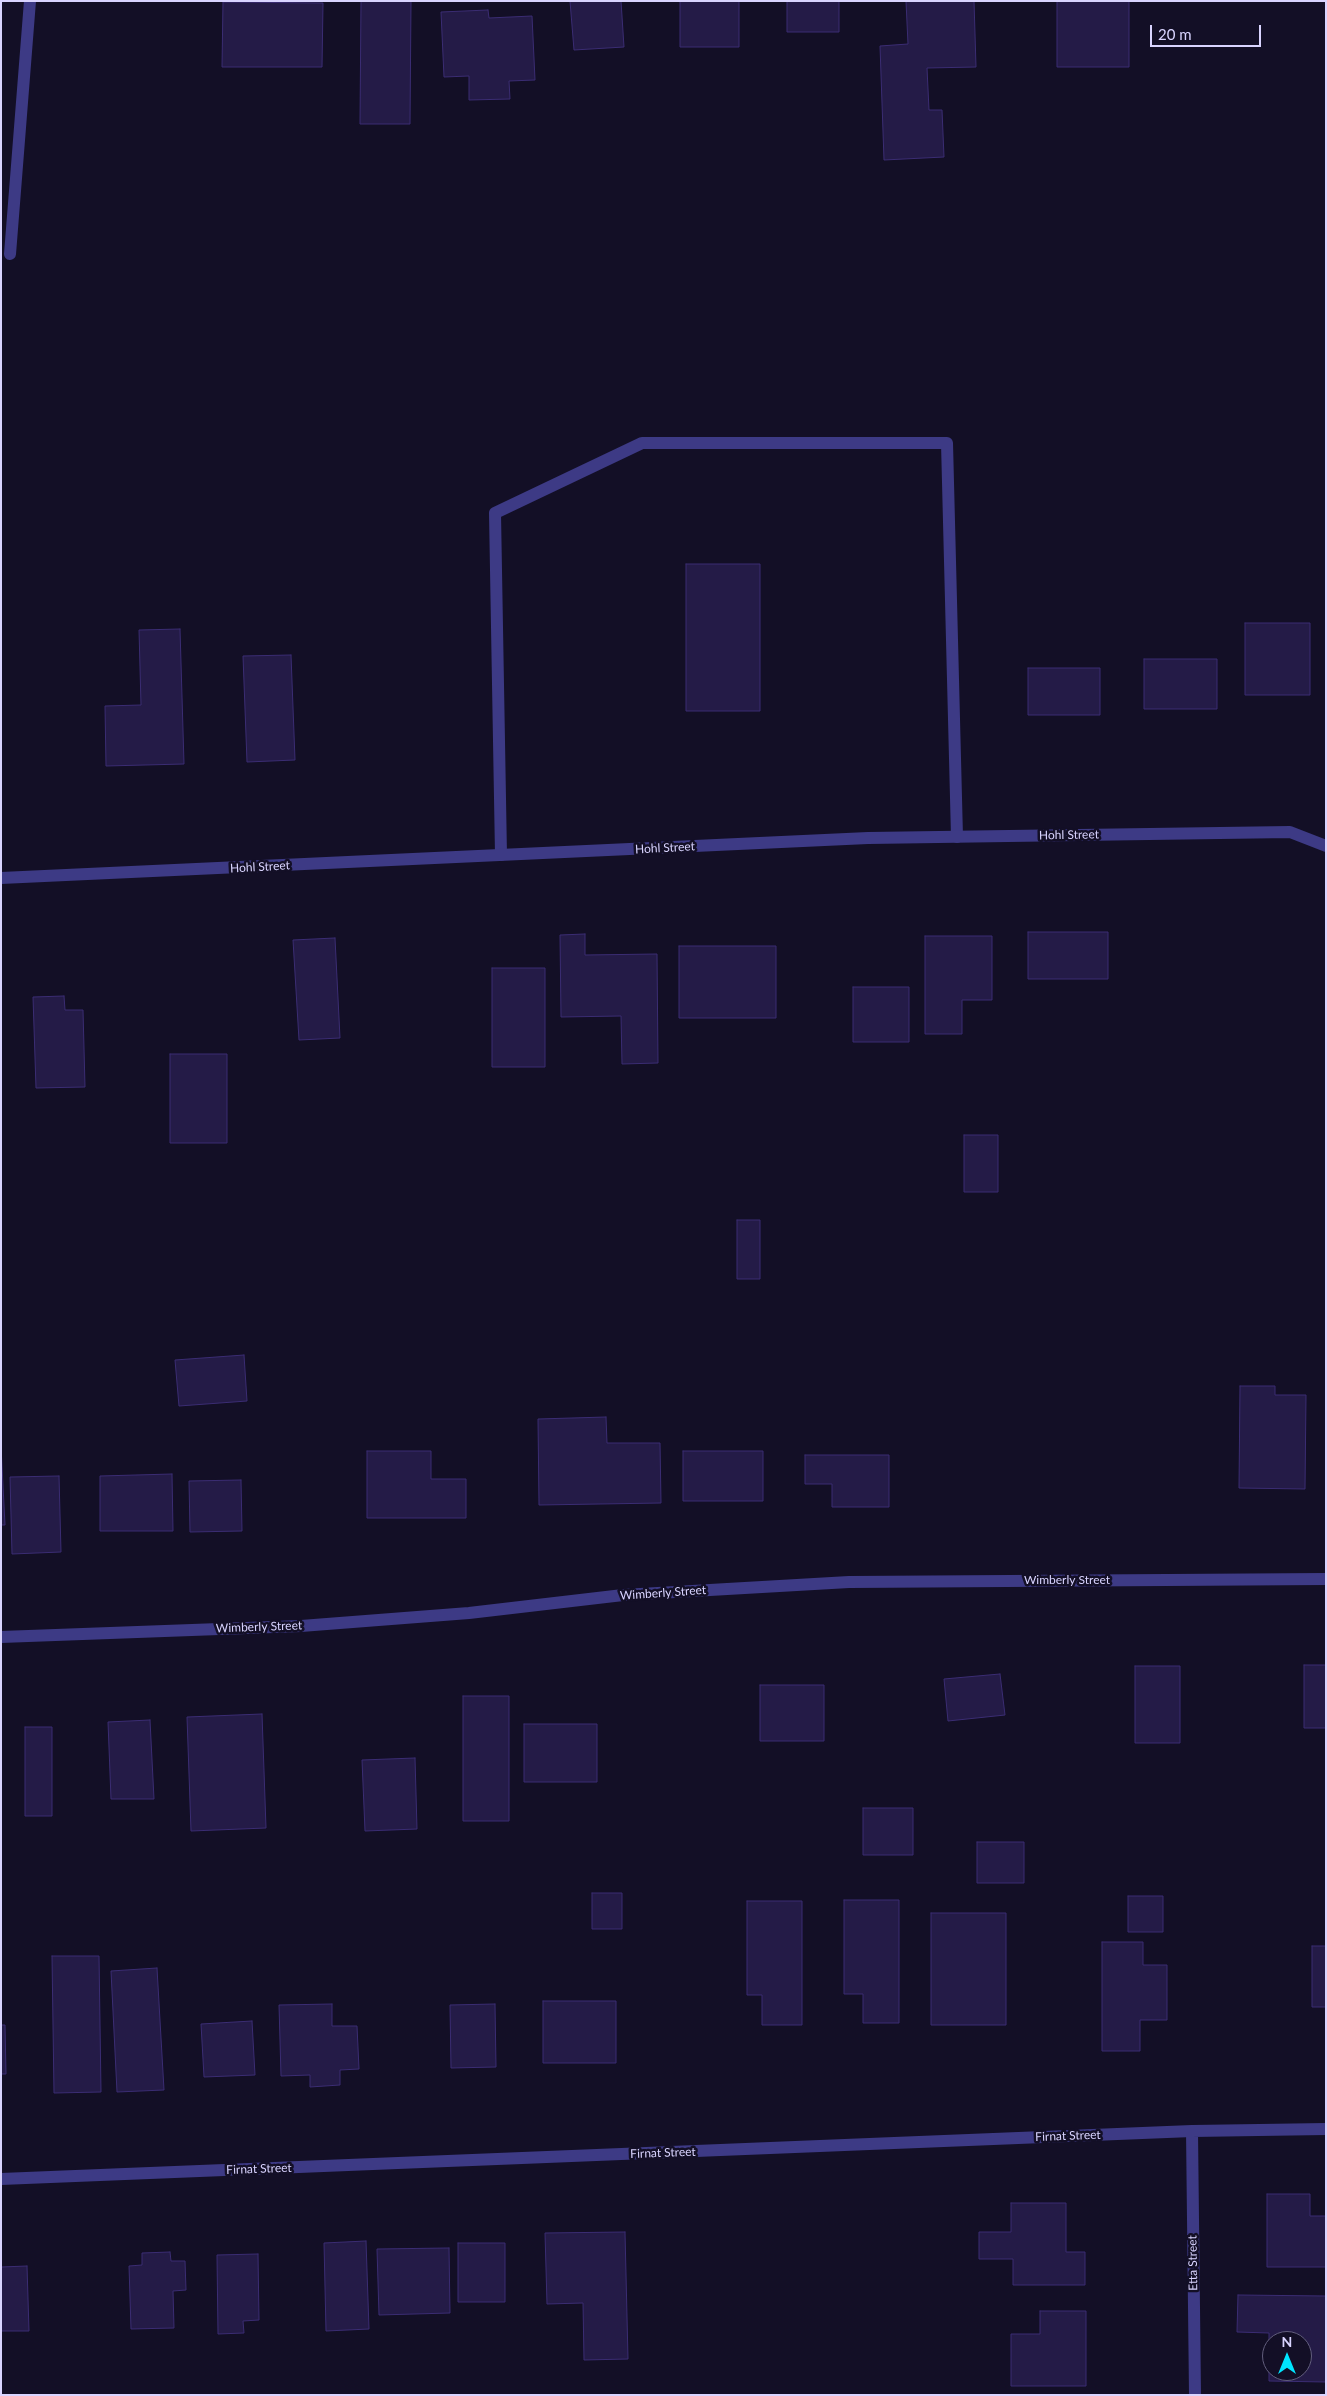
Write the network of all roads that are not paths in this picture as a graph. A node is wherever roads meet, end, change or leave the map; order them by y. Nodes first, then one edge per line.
1 (30, 1) edge
2 (10, 254) dead end
3 (956, 837) junction
4 (1326, 846) edge
5 (501, 855) junction
6 (1, 878) edge
7 (1326, 1579) edge
8 (1, 1637) edge
9 (1326, 2129) edge
10 (1192, 2131) junction
11 (1, 2179) edge
12 (1195, 2395) edge

1 - 2 street
3 - 4 street, Hohl Street
3 - 5 street, Hohl Street
3 - 5 street
5 - 6 street, Hohl Street
7 - 8 street, Wimberly Street
9 - 10 street, Firnat Street
10 - 11 street, Firnat Street
10 - 12 street, Etta Street

